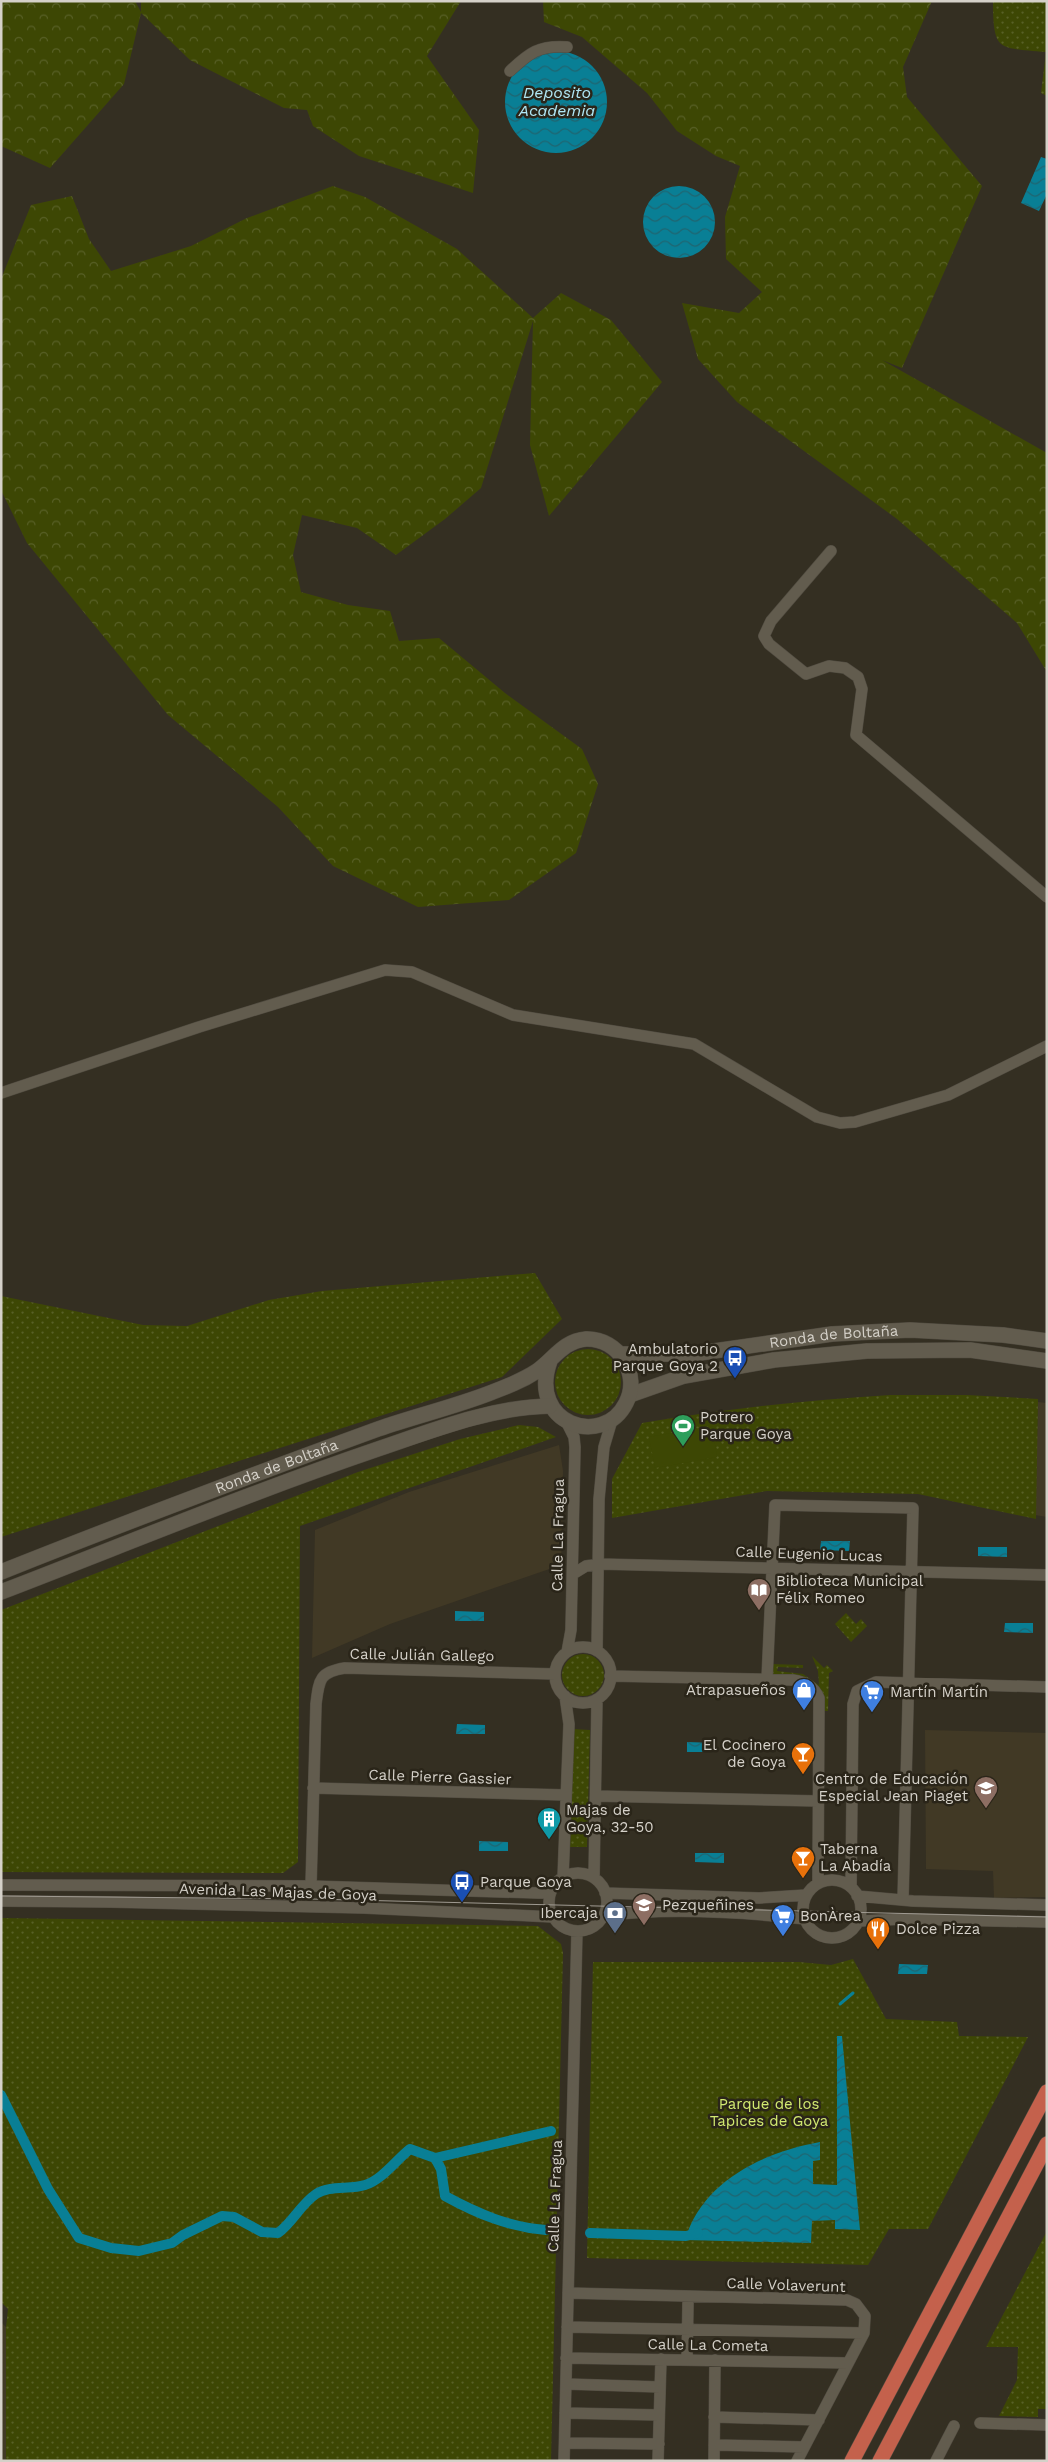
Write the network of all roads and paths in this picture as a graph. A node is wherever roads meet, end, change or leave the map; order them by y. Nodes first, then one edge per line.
1 (567, 48) dead end
2 (510, 71) dead end
3 (831, 551) dead end
4 (1047, 897) edge
5 (1047, 1046) edge
6 (1, 1092) edge
7 (1047, 1341) edge
8 (620, 1354) junction
9 (550, 1361) junction
10 (1047, 1361) edge
11 (630, 1395) junction
12 (550, 1406) junction
13 (612, 1420) junction
14 (566, 1421) junction
15 (599, 1564) junction
16 (772, 1568) junction
17 (1, 1572) edge
18 (912, 1572) junction
19 (573, 1574) junction
20 (1047, 1575) edge
21 (1, 1592) edge
22 (597, 1651) junction
23 (567, 1652) junction
24 (555, 1674) junction
25 (610, 1676) junction
26 (767, 1679) junction
27 (909, 1682) junction
28 (1047, 1686) edge
29 (565, 1696) junction
30 (597, 1699) junction
31 (313, 1788) junction
32 (566, 1795) junction
33 (596, 1796) junction
34 (818, 1801) junction
35 (563, 1878) junction
36 (594, 1878) junction
37 (818, 1883) junction
38 (1, 1885) edge
39 (311, 1886) junction
40 (854, 1891) junction
41 (551, 1892) junction
42 (606, 1893) junction
43 (806, 1895) junction
44 (903, 1900) junction
45 (1, 1901) edge
46 (1047, 1905) edge
47 (603, 1916) junction
48 (553, 1917) junction
49 (805, 1919) junction
50 (859, 1920) junction
51 (1047, 1922) edge
52 (577, 1931) junction
53 (1047, 2092) edge
54 (1047, 2144) edge
55 (568, 2293) junction
56 (688, 2303) dead end
57 (567, 2327) junction
58 (688, 2330) junction
59 (864, 2333) junction
60 (566, 2358) junction
61 (661, 2359) junction
62 (687, 2360) junction
63 (715, 2360) junction
64 (848, 2363) junction
65 (566, 2384) junction
66 (660, 2387) junction
67 (565, 2413) junction
68 (659, 2415) junction
69 (714, 2417) junction
70 (819, 2420) junction
71 (980, 2423) dead end
72 (1047, 2425) edge
73 (954, 2426) dead end
74 (565, 2443) junction
75 (659, 2444) junction
76 (714, 2445) junction
77 (804, 2447) junction
78 (564, 2461) edge
79 (658, 2461) edge
80 (714, 2461) edge
81 (797, 2461) edge
82 (852, 2461) edge
83 (880, 2461) edge
84 (936, 2461) edge

1 - 2 street
3 - 4 street
5 - 6 street
7 - 8 main road, Ronda de Boltaña
8 - 9 main road, Ronda de Boltaña
8 - 11 main road
9 - 12 main road
9 - 17 main road, Ronda de Boltaña
10 - 11 main road, Ronda de Boltaña
11 - 13 main road
12 - 14 main road
12 - 21 main road, Ronda de Boltaña
13 - 14 main road
13 - 15 street
14 - 19 street, Calle La Fragua
15 - 16 street, Calle Eugenio Lucas
15 - 19 street, Calle Eugenio Lucas
15 - 22 street
16 - 18 street, Calle Eugenio Lucas
16 - 18 street
16 - 26 street
18 - 20 street, Calle Eugenio Lucas
18 - 27 street
19 - 23 street, Calle La Fragua
22 - 23 street
22 - 25 street
23 - 24 street
24 - 29 street
24 - 31 street, Calle Julián Gallego
25 - 26 street
25 - 30 street
26 - 34 street
27 - 28 street
27 - 40 street
27 - 44 street
29 - 30 street
29 - 32 street
30 - 33 street
31 - 32 street, Calle Pierre Gassier
31 - 39 street, Calle Julián Gallego
32 - 35 street
33 - 34 street
33 - 36 street
34 - 37 street
35 - 36 street
35 - 41 street
36 - 42 street
37 - 40 street
37 - 43 street
38 - 39 street, Avenida Las Majas de Goya
39 - 41 street, Avenida Las Majas de Goya
40 - 44 street
40 - 50 street
41 - 48 street
42 - 43 street
42 - 47 street
43 - 49 street
44 - 46 street
45 - 48 street, Avenida Las Majas de Goya
47 - 49 street
47 - 52 street
48 - 52 street
49 - 50 street
50 - 51 street
52 - 55 street, Calle La Fragua
53 - 82 highway
54 - 83 highway
55 - 57 street, Calle La Fragua
55 - 59 street, Calle Volaverunt
56 - 58 street
57 - 58 street
57 - 60 street, Calle La Fragua
58 - 59 street
58 - 62 street
59 - 64 street
60 - 61 street, Calle La Cometa
60 - 65 street, Calle La Fragua
61 - 62 street, Calle La Cometa
61 - 66 street
62 - 63 street, Calle La Cometa
63 - 64 street, Calle La Cometa
63 - 69 street
64 - 70 street
65 - 66 street
65 - 67 street, Calle La Fragua
66 - 68 street
67 - 68 street
67 - 74 street, Calle La Fragua
68 - 75 street
69 - 70 street
69 - 76 street
70 - 77 street
71 - 72 street
73 - 84 street
74 - 75 street
74 - 78 street, Calle La Fragua
75 - 79 street
76 - 77 street
76 - 80 street
77 - 81 street

